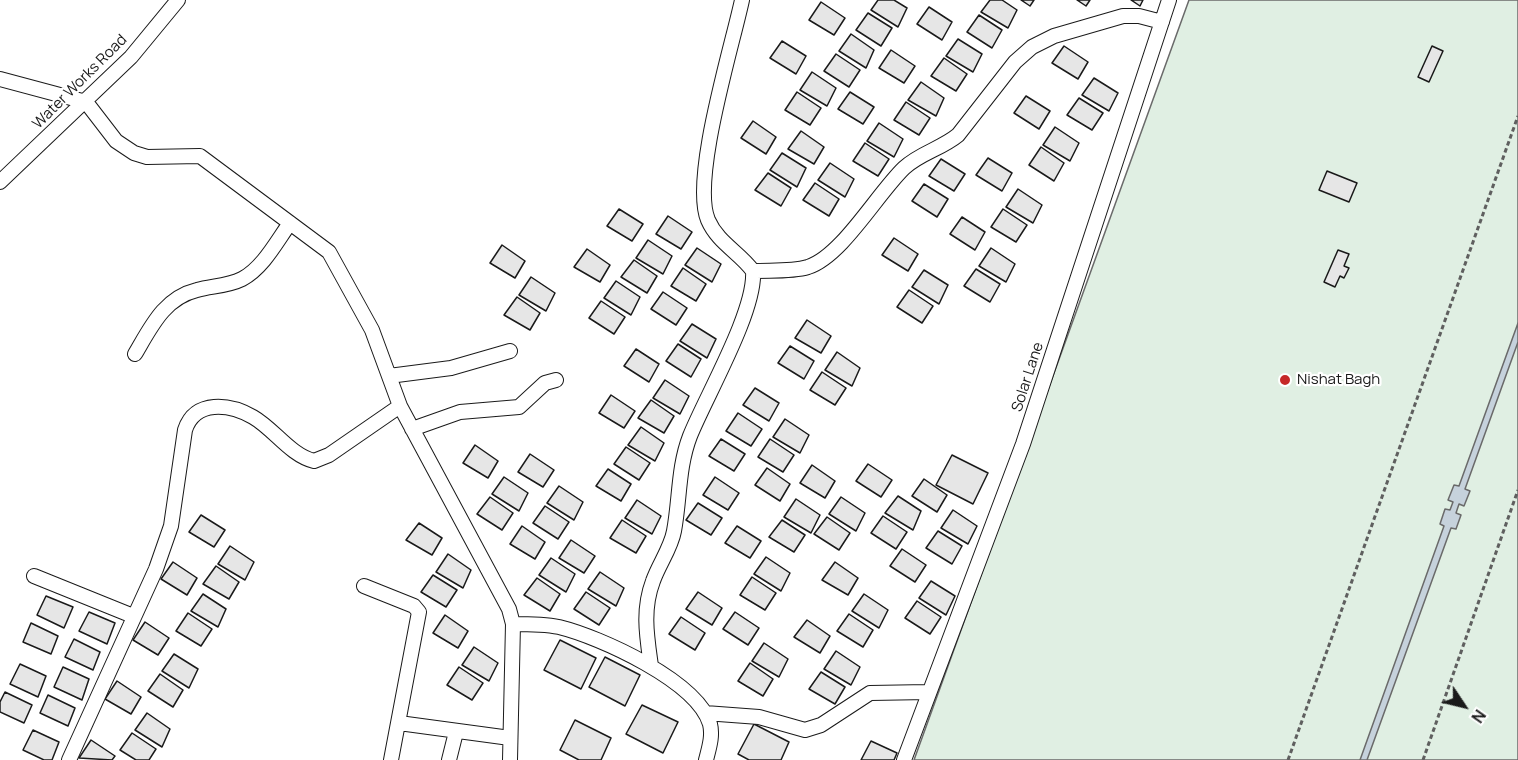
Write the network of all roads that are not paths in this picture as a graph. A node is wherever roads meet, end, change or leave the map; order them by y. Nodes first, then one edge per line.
1 (178, 0) edge
2 (742, 0) edge
3 (1169, 0) edge
4 (1162, 22) junction
5 (0, 79) edge
6 (86, 102) junction
7 (3, 175) edge
8 (290, 223) junction
9 (753, 271) junction
10 (510, 351) dead end
11 (135, 354) dead end
12 (389, 376) junction
13 (556, 380) dead end
14 (400, 406) junction
15 (412, 429) junction
16 (34, 576) dead end
17 (364, 586) dead end
18 (133, 616) junction
19 (513, 624) junction
20 (651, 666) junction
21 (928, 692) junction
22 (705, 713) junction
23 (399, 723) junction
24 (456, 732) junction
25 (510, 738) junction
26 (69, 760) edge
27 (391, 760) edge
28 (449, 760) edge
29 (510, 760) edge
30 (706, 760) edge
31 (904, 760) edge

1 - 6 street, Water Works Road
2 - 9 street
3 - 4 street, Solar Lane
4 - 9 street
4 - 21 street, Solar Lane
5 - 6 street
6 - 7 street, Water Works Road
6 - 8 street
8 - 11 street
8 - 12 street
9 - 20 street
10 - 12 street
12 - 14 street
13 - 15 street
14 - 15 street
14 - 18 street
15 - 19 street
16 - 18 street
17 - 23 street
18 - 26 street
19 - 20 street
19 - 25 street
20 - 22 street
21 - 22 street
21 - 31 street, Solar Lane
22 - 30 street
23 - 24 street
23 - 27 street
24 - 25 street
24 - 28 street
25 - 29 street

